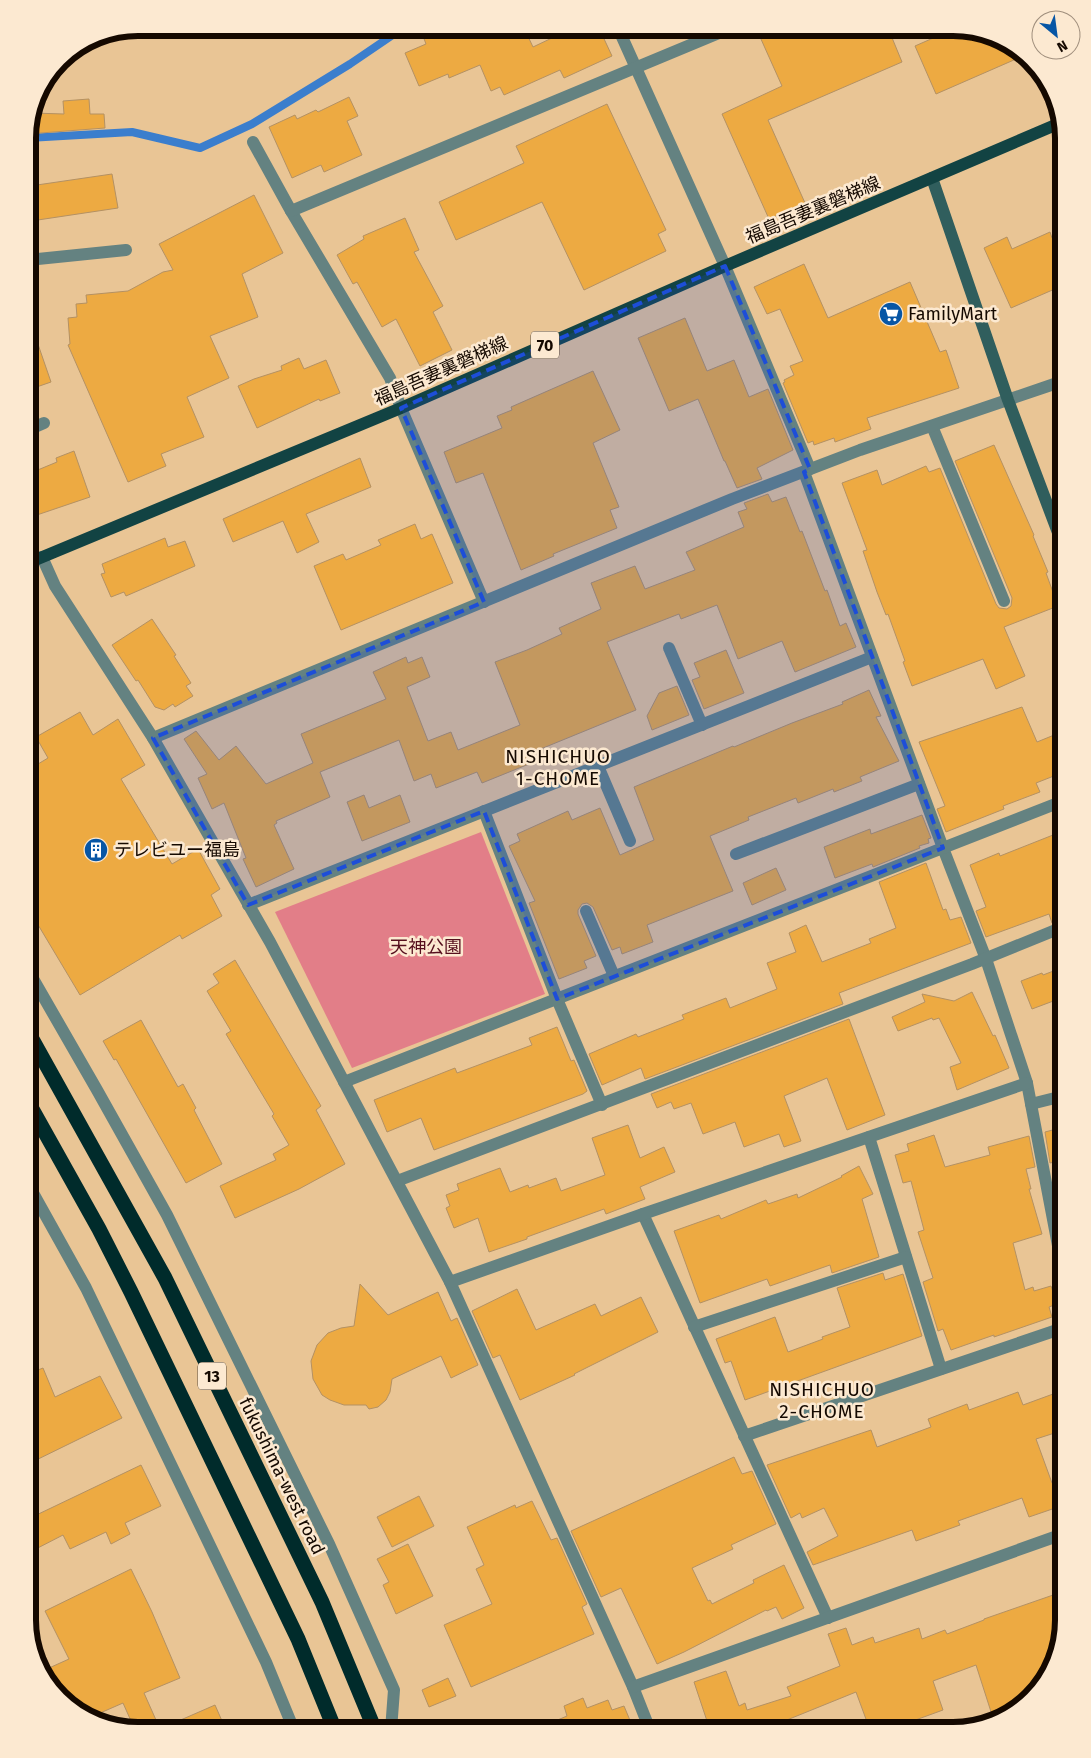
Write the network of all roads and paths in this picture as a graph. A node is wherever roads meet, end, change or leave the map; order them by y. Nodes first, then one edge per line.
1 (621, 36) edge
2 (713, 36) edge
3 (635, 68) junction
4 (1054, 126) edge
5 (253, 142) dead end
6 (932, 178) junction
7 (292, 211) junction
8 (126, 250) dead end
9 (36, 259) edge
10 (725, 266) junction
11 (1055, 384) edge
12 (1008, 400) junction
13 (401, 408) junction
14 (44, 423) dead end
15 (36, 426) edge
16 (932, 426) junction
17 (807, 470) junction
18 (1055, 523) edge
19 (42, 558) junction
20 (36, 560) edge
21 (1004, 601) dead end
22 (484, 602) junction
23 (669, 648) dead end
24 (872, 657) junction
25 (702, 724) junction
26 (153, 738) junction
27 (598, 766) junction
28 (919, 784) junction
29 (1055, 804) edge
30 (484, 811) junction
31 (630, 841) dead end
32 (943, 848) junction
33 (736, 854) dead end
34 (248, 905) junction
35 (586, 911) dead end
36 (1055, 931) edge
37 (986, 959) junction
38 (614, 976) junction
39 (36, 984) edge
40 (556, 999) junction
41 (36, 1046) edge
42 (344, 1082) junction
43 (1027, 1083) junction
44 (1055, 1098) edge
45 (1030, 1104) junction
46 (602, 1105) junction
47 (36, 1117) edge
48 (869, 1137) junction
49 (396, 1181) junction
50 (36, 1198) edge
51 (1055, 1209) edge
52 (643, 1214) junction
53 (906, 1257) junction
54 (450, 1282) junction
55 (694, 1327) junction
56 (1055, 1331) edge
57 (941, 1369) junction
58 (744, 1436) junction
59 (1055, 1537) edge
60 (828, 1618) junction
61 (633, 1687) junction
62 (291, 1722) edge
63 (332, 1722) edge
64 (372, 1722) edge
65 (392, 1722) edge
66 (647, 1722) edge

1 - 3 street
2 - 3 street
3 - 7 street
3 - 10 street
4 - 6 main road, 福島吾妻裏磐梯線 / 70
5 - 7 street
6 - 10 main road, 福島吾妻裏磐梯線 / 70
6 - 12 street
7 - 13 street
8 - 9 street
10 - 13 main road, 福島吾妻裏磐梯線 / 70
10 - 17 street
11 - 12 street
12 - 16 street
12 - 18 street
13 - 19 main road, 福島吾妻裏磐梯線 / 70
13 - 22 street
14 - 15 street
16 - 17 street
16 - 21 street
17 - 22 street
17 - 24 street
19 - 20 main road, 福島吾妻裏磐梯線 / 70
19 - 26 street
22 - 26 street
23 - 25 street
24 - 25 street
24 - 28 street
25 - 27 street
26 - 34 street
27 - 30 street
27 - 31 street
28 - 32 street
28 - 33 street
29 - 32 street
30 - 34 street
30 - 40 street
32 - 37 street
32 - 38 street
34 - 42 street
35 - 38 street
36 - 37 street
37 - 43 street
37 - 46 street
38 - 40 street
39 - 65 street
40 - 42 street
40 - 46 street
41 - 64 highway, fukushima-west road / 13
42 - 49 street
43 - 45 street
43 - 48 street
44 - 45 street
45 - 51 street
46 - 49 street
47 - 63 highway, 13
48 - 52 street
48 - 53 street
49 - 54 street
50 - 62 street
52 - 54 street
52 - 55 street
53 - 55 street
53 - 57 street
54 - 61 street
55 - 58 street
56 - 57 street
57 - 58 street
58 - 60 street
59 - 60 street
60 - 61 street
61 - 66 street

